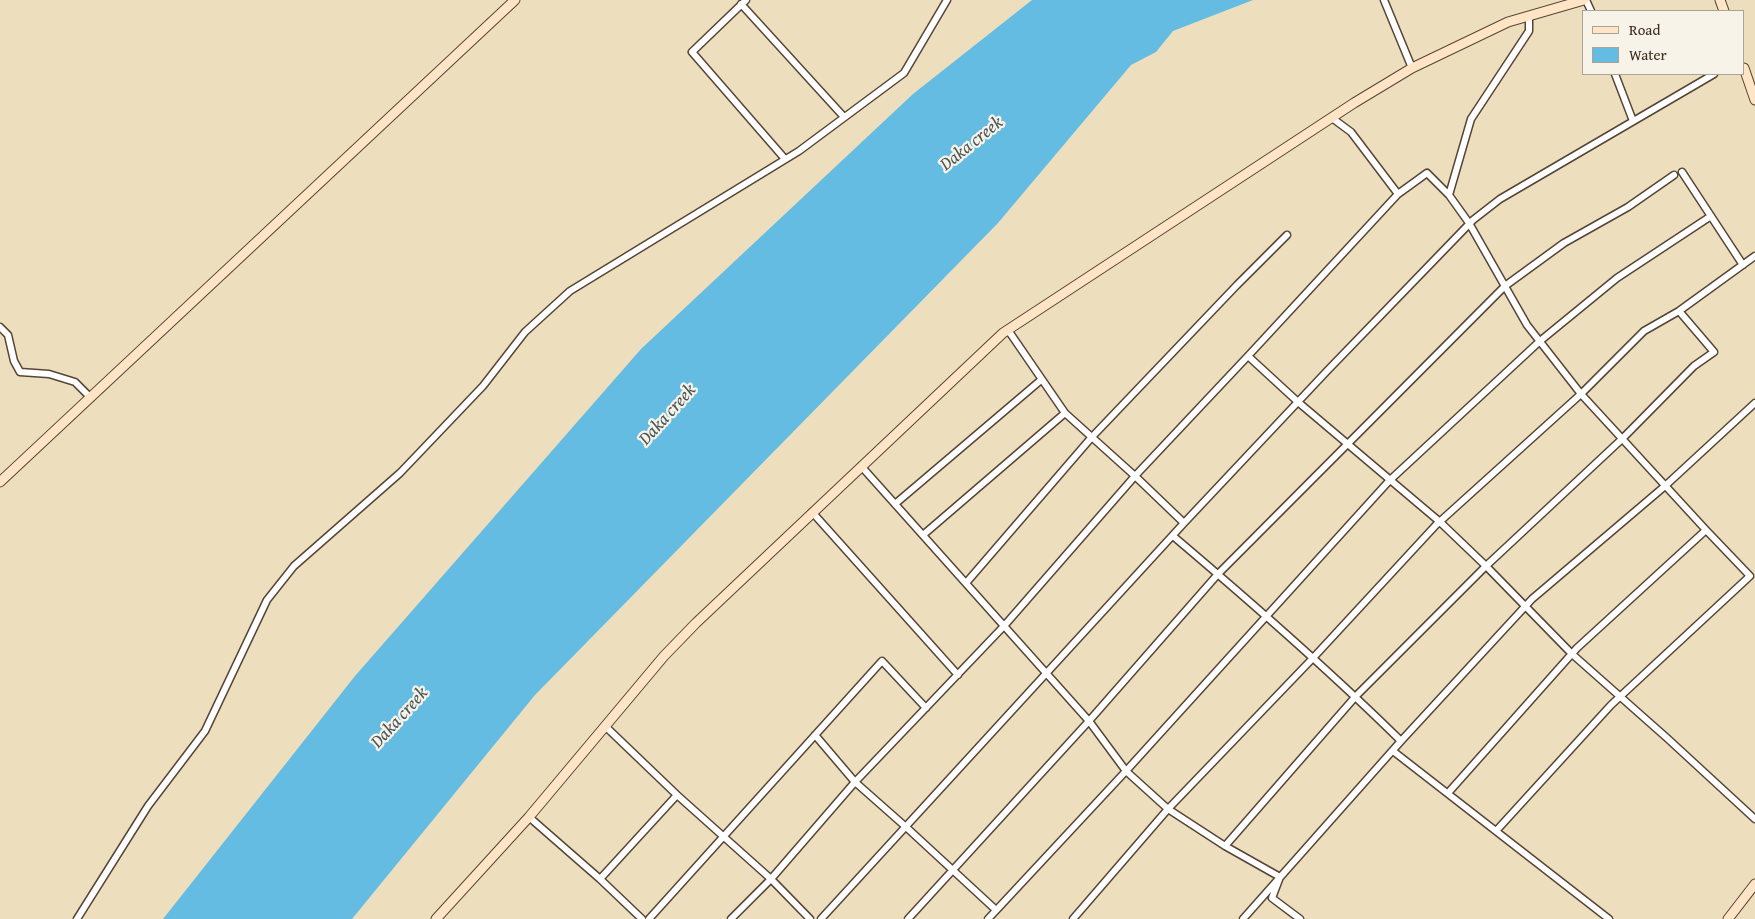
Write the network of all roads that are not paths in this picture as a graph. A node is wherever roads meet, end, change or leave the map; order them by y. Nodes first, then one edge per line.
1 (515, 0) edge
2 (948, 0) edge
3 (1384, 0) edge
4 (1585, 0) edge
5 (744, 2) edge
6 (1529, 16) junction
7 (1412, 68) junction
8 (1745, 71) edge
9 (1615, 75) edge
10 (1712, 75) edge
11 (1755, 100) edge
12 (844, 118) junction
13 (1332, 118) junction
14 (1633, 121) junction
15 (786, 159) junction
16 (1682, 172) dead end
17 (1674, 175) dead end
18 (1398, 194) junction
19 (1449, 195) junction
20 (1712, 216) junction
21 (1469, 223) junction
22 (1287, 235) dead end
23 (1755, 256) edge
24 (1743, 265) junction
25 (1505, 286) junction
26 (1679, 311) junction
27 (0, 327) edge
28 (1008, 330) junction
29 (1540, 341) junction
30 (1248, 356) junction
31 (1041, 380) junction
32 (1581, 394) junction
33 (91, 398) junction
34 (1298, 402) junction
35 (1755, 403) edge
36 (1065, 413) junction
37 (1092, 438) junction
38 (1622, 439) junction
39 (1347, 444) junction
40 (861, 466) junction
41 (1135, 476) junction
42 (1389, 481) junction
43 (0, 482) edge
44 (1666, 486) junction
45 (895, 504) junction
46 (812, 512) junction
47 (1440, 522) junction
48 (1184, 524) junction
49 (1706, 530) junction
50 (923, 535) junction
51 (1172, 536) junction
52 (1486, 566) junction
53 (1218, 574) junction
54 (966, 583) junction
55 (1526, 606) junction
56 (1266, 616) junction
57 (1004, 626) junction
58 (1572, 654) junction
59 (1313, 658) junction
60 (1047, 674) junction
61 (958, 675) junction
62 (1356, 696) junction
63 (1620, 697) junction
64 (926, 708) junction
65 (1088, 721) junction
66 (604, 726) junction
67 (816, 734) junction
68 (1401, 741) junction
69 (1393, 751) junction
70 (1126, 771) junction
71 (855, 782) junction
72 (1448, 793) junction
73 (677, 795) junction
74 (1168, 809) junction
75 (529, 817) junction
76 (1755, 819) edge
77 (906, 827) junction
78 (1496, 830) junction
79 (723, 836) junction
80 (1225, 846) junction
81 (953, 870) junction
82 (1280, 877) junction
83 (600, 879) junction
84 (771, 879) junction
85 (1755, 884) edge
86 (996, 910) junction
87 (77, 919) edge
88 (436, 919) edge
89 (642, 919) edge
90 (649, 919) edge
91 (731, 919) edge
92 (810, 919) edge
93 (821, 919) edge
94 (908, 919) edge
95 (988, 919) edge
96 (1073, 919) edge
97 (1243, 919) edge
98 (1300, 919) edge
99 (1609, 919) edge
100 (1728, 919) edge

1 - 33 street
2 - 12 street
3 - 7 street
4 - 6 street
5 - 12 street
5 - 15 street
6 - 7 street
6 - 19 street
7 - 13 street
8 - 11 street
9 - 14 street
10 - 14 street
12 - 15 street
13 - 18 street
13 - 28 street
14 - 21 street
15 - 87 street
16 - 20 street
17 - 25 street
18 - 19 street
18 - 30 street
19 - 21 street
20 - 24 street
20 - 29 street
21 - 25 street
21 - 34 street
22 - 37 street
23 - 24 street
24 - 26 street
25 - 29 street
25 - 39 street
26 - 32 street
26 - 38 street
27 - 33 street
28 - 31 street
28 - 40 street
29 - 32 street
29 - 42 street
30 - 34 street
30 - 41 street
31 - 36 street
31 - 45 street
32 - 38 street
32 - 47 street
33 - 43 street
34 - 39 street
34 - 48 street
35 - 44 street
36 - 37 street
36 - 50 street
37 - 41 street
37 - 54 street
38 - 44 street
38 - 52 street
39 - 42 street
39 - 53 street
40 - 45 street
40 - 46 street
41 - 48 street
41 - 57 street
42 - 47 street
42 - 56 street
44 - 49 street
44 - 55 street
45 - 50 street
46 - 61 street
46 - 66 street
47 - 52 street
47 - 59 street
48 - 51 street
49 - 58 street
49 - 63 street
50 - 54 street
51 - 53 street
51 - 60 street
52 - 55 street
52 - 62 street
53 - 56 street
53 - 65 street
54 - 57 street
55 - 58 street
55 - 68 street
56 - 59 street
56 - 70 street
57 - 60 street
57 - 61 street
58 - 63 street
58 - 72 street
59 - 62 street
59 - 74 street
60 - 65 street
60 - 77 street
61 - 64 street
62 - 68 street
62 - 80 street
63 - 76 street
63 - 78 street
64 - 67 street
64 - 71 street
65 - 70 street
65 - 81 street
66 - 73 street
66 - 75 street
67 - 71 street
67 - 79 street
68 - 69 street
69 - 72 street
69 - 82 street
70 - 74 street
70 - 86 street
71 - 77 street
71 - 84 street
72 - 78 street
73 - 79 street
73 - 83 street
74 - 80 street
74 - 96 street
75 - 83 street
75 - 88 street
77 - 81 street
77 - 93 street
78 - 99 street
79 - 84 street
79 - 90 street
80 - 82 street
81 - 86 street
81 - 94 street
82 - 97 street
82 - 98 street
83 - 89 street
84 - 91 street
84 - 92 street
85 - 100 street
86 - 95 street

